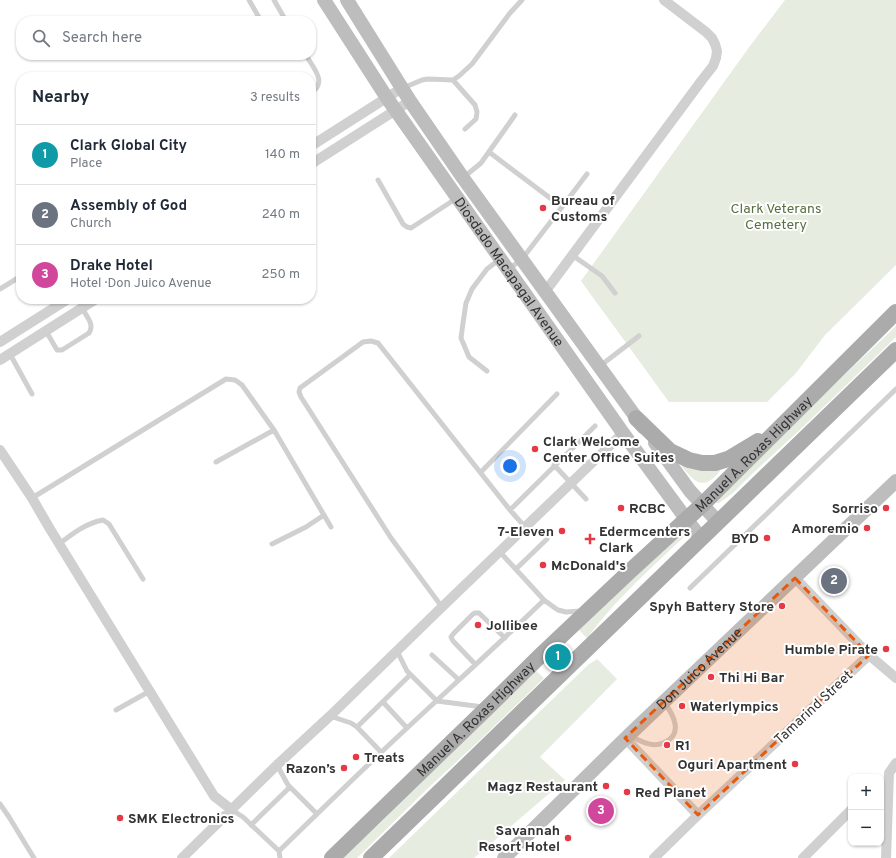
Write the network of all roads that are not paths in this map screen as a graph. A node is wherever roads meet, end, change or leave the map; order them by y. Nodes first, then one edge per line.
1 (249, 0) edge
2 (274, 0) edge
3 (324, 0) edge
4 (347, 0) edge
5 (522, 0) edge
6 (664, 0) edge
7 (258, 16) edge
8 (283, 16) edge
9 (309, 60) edge
10 (316, 72) edge
11 (316, 73) edge
12 (453, 80) junction
13 (402, 88) junction
14 (316, 89) edge
15 (387, 98) junction
16 (410, 101) junction
17 (396, 110) junction
18 (515, 115) dead end
19 (465, 129) dead end
20 (316, 143) edge
21 (489, 152) junction
22 (316, 161) edge
23 (587, 174) dead end
24 (463, 178) junction
25 (378, 180) dead end
26 (457, 198) junction
27 (562, 207) junction
28 (572, 255) junction
29 (522, 259) junction
30 (504, 264) junction
31 (16, 279) edge
32 (0, 289) edge
33 (545, 292) junction
34 (615, 293) dead end
35 (60, 304) edge
36 (88, 304) edge
37 (82, 308) junction
38 (896, 312) edge
39 (46, 331) junction
40 (639, 336) dead end
41 (0, 342) edge
42 (896, 350) edge
43 (10, 354) junction
44 (0, 360) edge
45 (600, 366) junction
46 (487, 371) dead end
47 (896, 390) edge
48 (32, 394) dead end
49 (557, 394) dead end
50 (636, 418) junction
51 (595, 426) dead end
52 (274, 430) junction
53 (777, 430) junction
54 (623, 433) junction
55 (0, 450) edge
56 (216, 462) dead end
57 (554, 465) junction
58 (481, 472) junction
59 (896, 481) edge
60 (571, 483) junction
61 (32, 498) junction
62 (586, 499) dead end
63 (702, 505) junction
64 (510, 510) junction
65 (324, 515) junction
66 (687, 520) junction
67 (718, 522) junction
68 (525, 527) junction
69 (331, 528) dead end
70 (701, 538) junction
71 (547, 539) dead end
72 (59, 544) junction
73 (272, 544) dead end
74 (499, 552) junction
75 (516, 569) junction
76 (795, 578) junction
77 (143, 579) dead end
78 (690, 588) dead end
79 (544, 600) junction
80 (442, 607) junction
81 (588, 611) junction
82 (505, 638) junction
83 (397, 651) junction
84 (432, 655) dead end
85 (869, 655) junction
86 (475, 664) junction
87 (896, 664) edge
88 (410, 675) junction
89 (893, 676) edge
90 (459, 680) junction
91 (150, 691) junction
92 (437, 701) junction
93 (664, 701) junction
94 (383, 702) junction
95 (488, 708) junction
96 (116, 710) dead end
97 (330, 716) junction
98 (357, 727) junction
99 (407, 728) junction
100 (627, 736) junction
101 (381, 752) junction
102 (896, 762) edge
103 (277, 765) junction
104 (889, 773) junction
105 (884, 777) edge
106 (290, 787) junction
107 (0, 804) edge
108 (232, 810) junction
109 (848, 813) edge
110 (317, 814) junction
111 (698, 816) junction
112 (251, 825) junction
113 (279, 851) junction
114 (34, 858) edge
115 (182, 858) edge
116 (280, 858) edge
117 (332, 858) edge
118 (371, 858) edge
119 (504, 858) edge
120 (654, 858) edge
121 (803, 858) edge
122 (886, 858) edge

1 - 7 lane
2 - 8 lane
3 - 15 main road, Diosdado Macapagal Avenue
4 - 13 main road, Diosdado Macapagal Avenue
5 - 12 lane
6 - 28 street
9 - 10 lane
11 - 14 lane
12 - 13 lane
12 - 19 lane
13 - 15 street
13 - 16 main road, Diosdado Macapagal Avenue
15 - 17 main road, Diosdado Macapagal Avenue
15 - 20 street
16 - 17 street
16 - 24 main road, Diosdado Macapagal Avenue
17 - 22 street
17 - 26 main road, Diosdado Macapagal Avenue
18 - 21 lane
21 - 24 lane
21 - 27 lane
23 - 27 lane
24 - 29 main road, Diosdado Macapagal Avenue
25 - 26 lane
26 - 30 main road, Diosdado Macapagal Avenue
27 - 29 lane
28 - 33 street
28 - 34 lane
29 - 30 lane
29 - 33 main road, Diosdado Macapagal Avenue
30 - 46 lane
30 - 54 main road, Diosdado Macapagal Avenue
31 - 32 lane
33 - 45 main road, Diosdado Macapagal Avenue
35 - 41 street
36 - 37 street
37 - 39 street
37 - 39 lane
38 - 53 main road, Manuel A. Roxas Highway
39 - 43 street
40 - 45 lane
42 - 67 main road, Manuel A. Roxas Highway
43 - 44 street
43 - 48 lane
45 - 50 main road, Diosdado Macapagal Avenue
47 - 78 lane
49 - 58 lane
50 - 53 main road
50 - 63 main road, Diosdado Macapagal Avenue
51 - 57 lane
52 - 56 lane
52 - 61 lane
52 - 65 lane
53 - 63 main road, Manuel A. Roxas Highway
54 - 60 street
54 - 66 main road, Diosdado Macapagal Avenue
55 - 61 street
57 - 60 lane
57 - 64 lane
58 - 64 lane
58 - 80 lane
59 - 76 main road, Don Juico Avenue
60 - 62 lane
60 - 68 street
61 - 72 street
63 - 66 main road, Manuel A. Roxas Highway
63 - 67 main road, Diosdado Macapagal Avenue
64 - 68 lane
65 - 69 lane
65 - 73 lane
66 - 70 main road, Diosdado Macapagal Avenue
66 - 81 main road, Manuel A. Roxas Highway
67 - 70 main road, Manuel A. Roxas Highway
68 - 74 street
70 - 118 main road, Manuel A. Roxas Highway
71 - 75 lane
72 - 77 lane
72 - 91 street
74 - 75 lane
74 - 80 street
75 - 79 lane
76 - 85 street
76 - 93 main road, Don Juico Avenue
79 - 81 lane
79 - 82 lane
80 - 83 street
81 - 95 main road, Manuel A. Roxas Highway
82 - 86 lane
82 - 86 lane
83 - 88 lane
83 - 97 street
84 - 90 lane
85 - 89 street
85 - 111 street, Tamarind Street
86 - 90 lane
87 - 89 street
88 - 92 lane
88 - 94 lane
90 - 92 lane
91 - 96 lane
91 - 108 street
92 - 95 lane
92 - 99 lane
93 - 100 main road, Don Juico Avenue
93 - 100 lane
94 - 98 lane
94 - 99 lane
95 - 117 main road, Manuel A. Roxas Highway
97 - 98 lane
97 - 103 street
98 - 101 lane
99 - 101 lane
100 - 111 street
100 - 119 main road, Don Juico Avenue
101 - 110 lane
102 - 104 street
103 - 106 lane
103 - 108 street
104 - 105 street
104 - 122 street
106 - 110 lane
106 - 112 lane
107 - 114 lane
108 - 112 lane
108 - 115 street
109 - 121 street
110 - 113 lane
111 - 120 street, Tamarind Street
112 - 113 lane
113 - 116 lane

